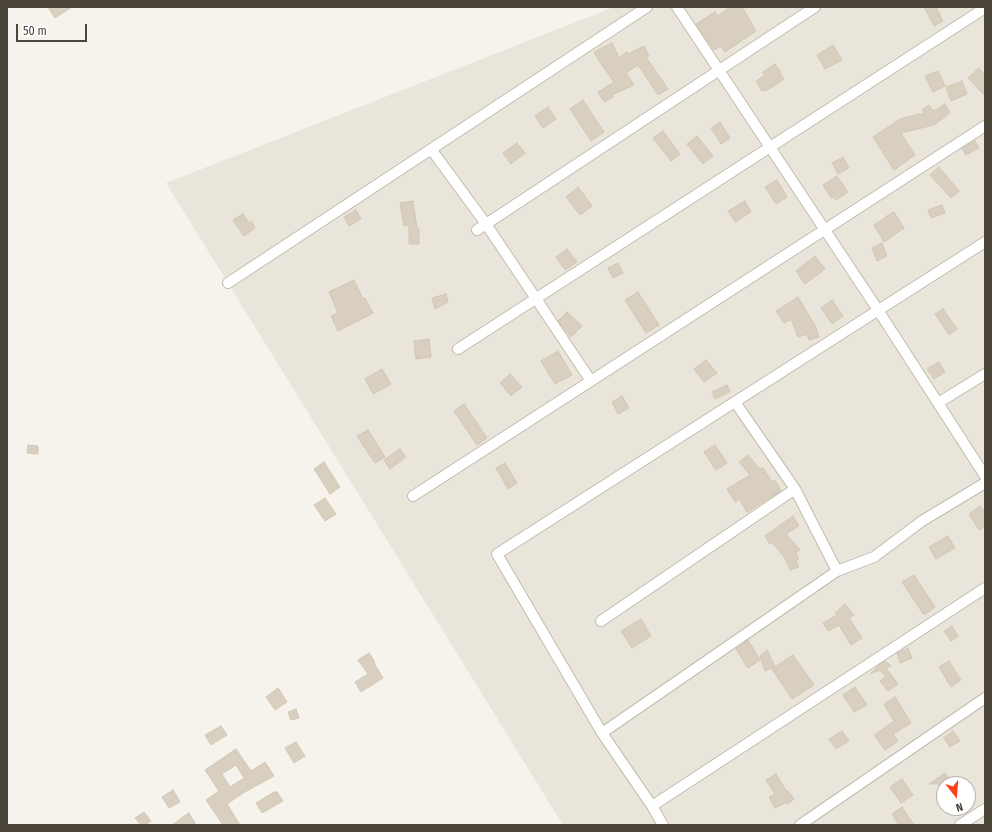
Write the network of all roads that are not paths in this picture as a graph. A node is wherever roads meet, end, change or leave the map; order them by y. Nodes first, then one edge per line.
1 (647, 7) edge
2 (677, 7) edge
3 (815, 7) edge
4 (985, 8) edge
5 (719, 70) junction
6 (985, 126) edge
7 (770, 147) junction
8 (430, 149) junction
9 (486, 224) junction
10 (477, 230) dead end
11 (825, 230) junction
12 (985, 242) edge
13 (228, 283) dead end
14 (536, 299) junction
15 (878, 310) junction
16 (458, 349) dead end
17 (985, 374) edge
18 (591, 381) junction
19 (735, 402) junction
20 (938, 403) junction
21 (985, 476) edge
22 (985, 483) edge
23 (795, 490) junction
24 (413, 496) dead end
25 (837, 571) junction
26 (985, 588) edge
27 (601, 621) dead end
28 (984, 702) edge
29 (602, 733) junction
30 (652, 806) junction
31 (985, 809) edge
32 (663, 825) edge
33 (800, 825) edge
34 (960, 825) edge

1 - 8 street
2 - 5 street
3 - 5 street
4 - 7 street
5 - 7 street
5 - 9 street
6 - 11 street
7 - 11 street
7 - 14 street
8 - 9 street
8 - 13 street
9 - 10 street
9 - 14 street
11 - 15 street
11 - 18 street
12 - 15 street
14 - 16 street
14 - 18 street
15 - 19 street
15 - 20 street
17 - 20 street
18 - 24 street
19 - 23 street
19 - 29 street
20 - 21 street
22 - 25 street
23 - 25 street
23 - 27 street
25 - 29 street
26 - 30 street
28 - 33 street
29 - 30 street
30 - 32 street
31 - 34 street

